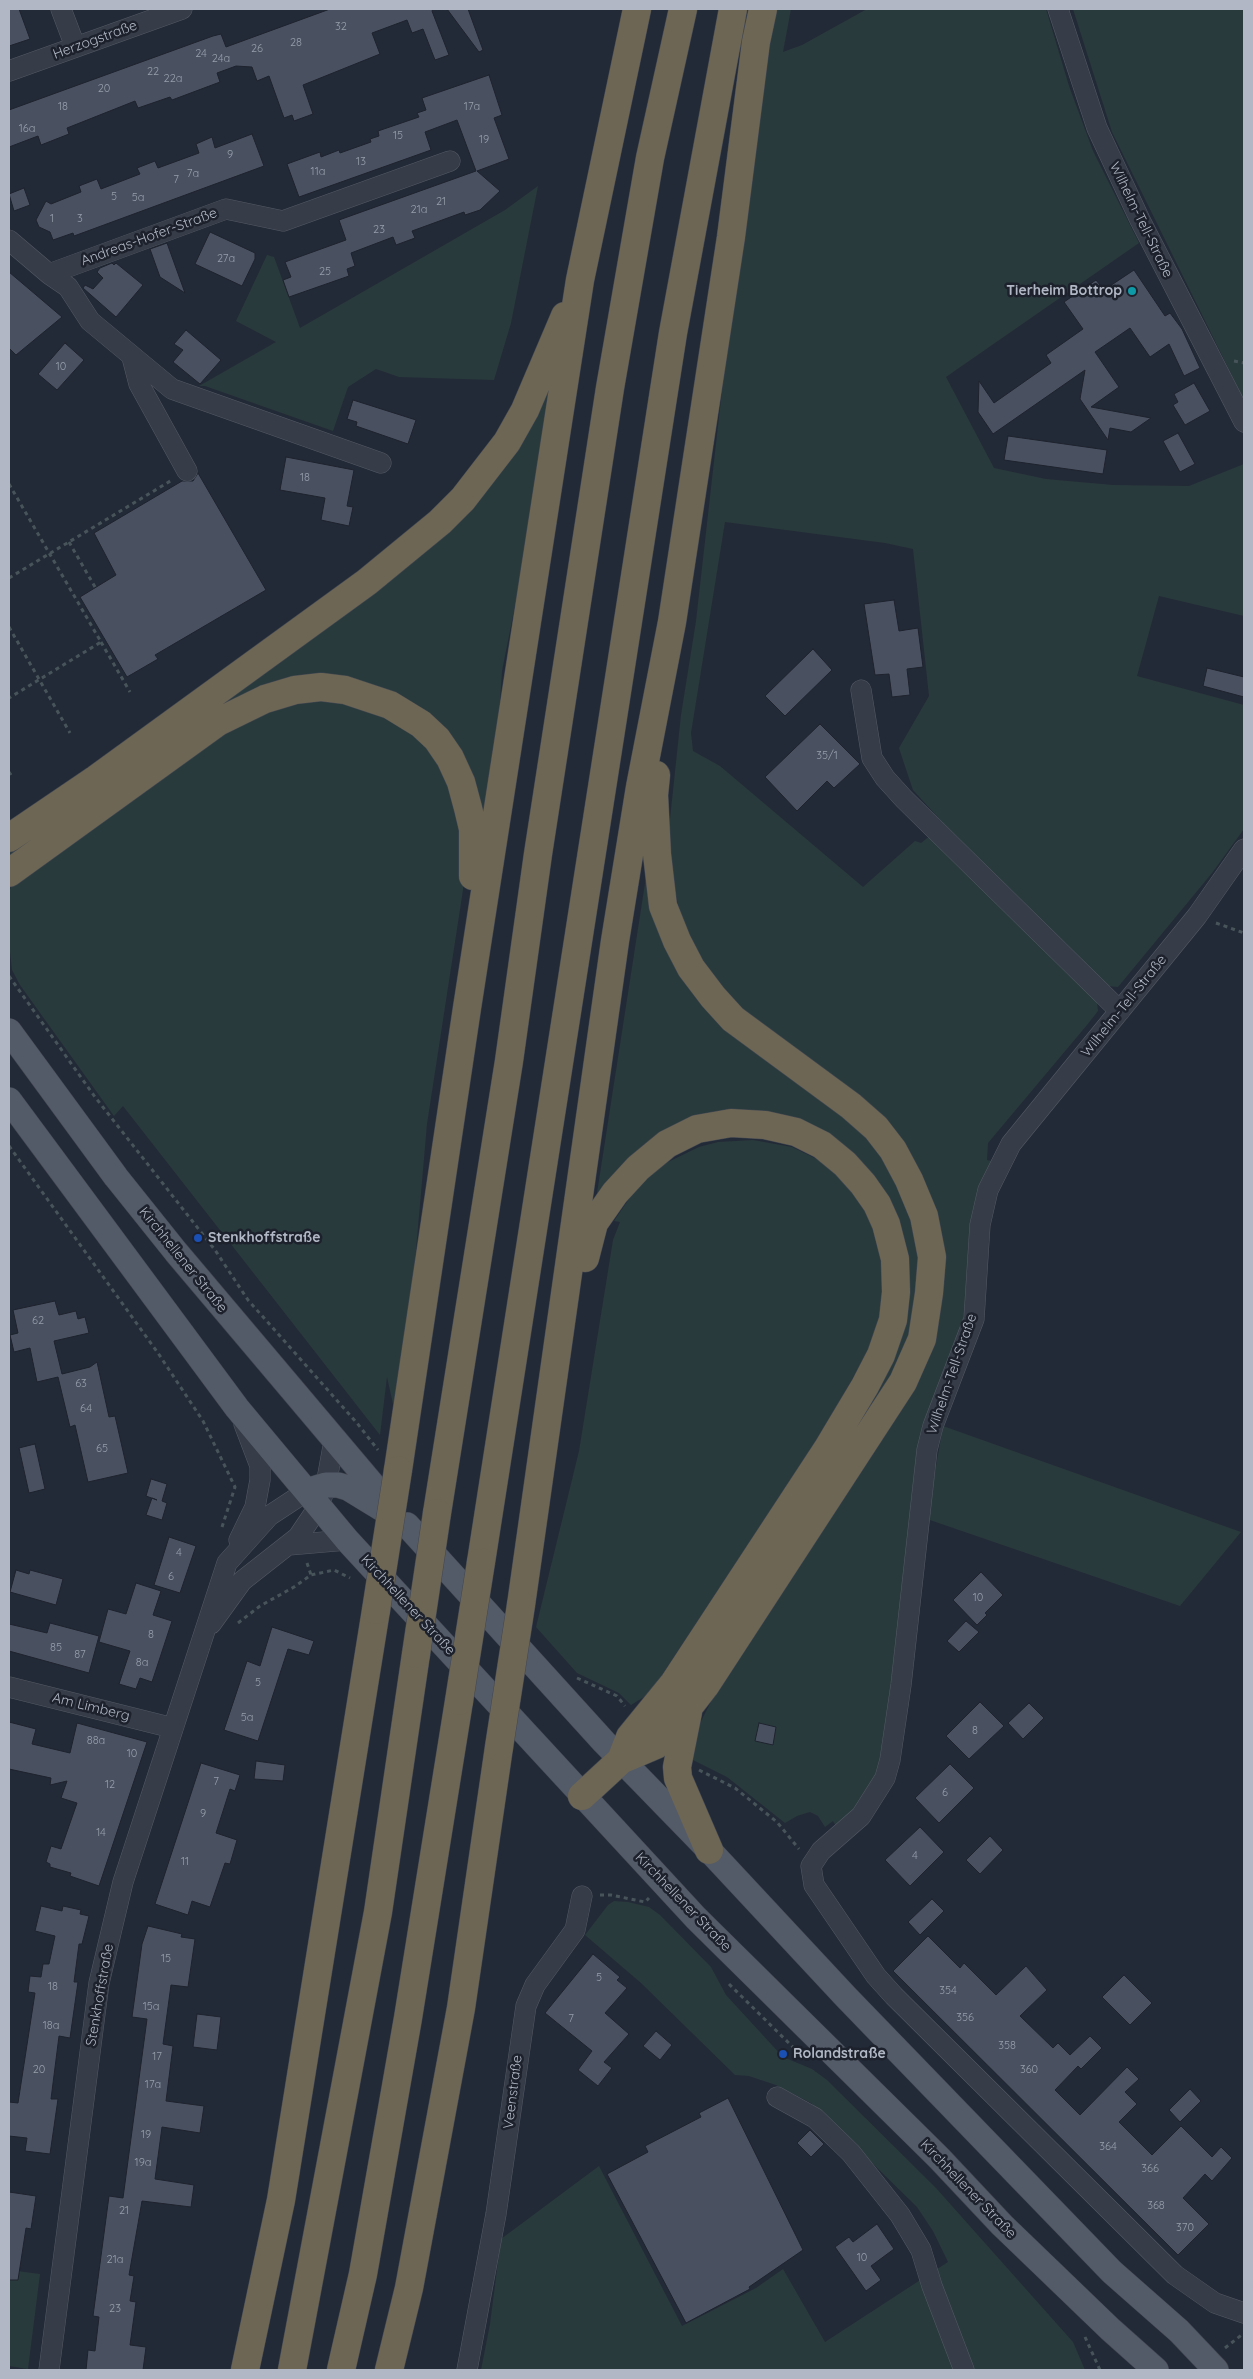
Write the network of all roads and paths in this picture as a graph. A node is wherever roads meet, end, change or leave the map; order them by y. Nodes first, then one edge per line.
1 (61, 9) edge
2 (182, 9) edge
3 (637, 9) edge
4 (683, 9) edge
5 (734, 9) edge
6 (763, 9) edge
7 (1058, 9) edge
8 (75, 46) junction
9 (9, 71) edge
10 (450, 161) dead end
11 (9, 240) edge
12 (49, 274) junction
13 (580, 280) junction
14 (132, 357) junction
15 (1244, 422) edge
16 (381, 463) dead end
17 (187, 471) joint
18 (9, 484) edge
19 (70, 542) junction
20 (49, 555) junction
21 (9, 578) edge
22 (95, 587) dead end
23 (672, 622) junction
24 (9, 628) edge
25 (101, 642) junction
26 (39, 679) junction
27 (861, 690) dead end
28 (130, 692) dead end
29 (9, 698) edge
30 (70, 733) dead end
31 (9, 838) edge
32 (1244, 849) edge
33 (9, 873) edge
34 (1196, 916) junction
35 (1244, 933) edge
36 (467, 1008) junction
37 (1120, 1011) junction
38 (9, 1031) edge
39 (9, 1100) edge
40 (9, 1146) edge
41 (549, 1405) junction
42 (237, 1408) junction
43 (334, 1441) junction
44 (235, 1487) dead end
45 (318, 1494) junction
46 (407, 1525) dead end
47 (347, 1540) junction
48 (289, 1545) junction
49 (226, 1563) junction
50 (311, 1575) dead end
51 (232, 1630) dead end
52 (206, 1632) junction
53 (9, 1687) edge
54 (689, 1707) junction
55 (173, 1728) junction
56 (621, 1760) junction
57 (582, 1796) junction
58 (709, 1850) junction
59 (582, 1896) joint
60 (650, 1898) dead end
61 (777, 2097) dead end
62 (1244, 2313) edge
63 (1110, 2330) junction
64 (49, 2370) edge
65 (245, 2370) edge
66 (292, 2370) edge
67 (341, 2370) edge
68 (389, 2370) edge
69 (467, 2370) edge
70 (964, 2370) edge
71 (1131, 2370) edge
72 (1156, 2370) edge
73 (1216, 2370) edge

1 - 8 street
2 - 8 street, Herzogstraße
3 - 13 highway
4 - 66 highway, bridge
5 - 67 highway, bridge
6 - 23 highway
7 - 15 street, Wilhelm-Tell-Straße
8 - 9 street, Herzogstraße
10 - 12 street, Andreas-Hofer-Straße
11 - 12 street
12 - 14 street
13 - 31 highway
13 - 36 highway
14 - 16 street
14 - 17 street
17 - 19 path
18 - 20 path
19 - 20 path
19 - 22 path
20 - 21 path
20 - 25 path
23 - 41 highway
23 - 54 highway
24 - 26 path
25 - 26 path
25 - 28 path
26 - 29 path
26 - 30 path
27 - 37 street
32 - 34 street, Wilhelm-Tell-Straße
33 - 36 highway
34 - 35 path
34 - 37 street, Wilhelm-Tell-Straße
36 - 65 highway, bridge
37 - 62 street, Wilhelm-Tell-Straße
38 - 43 main road, Kirchhellener Straße
39 - 42 main road, Kirchhellener Straße
40 - 44 path
41 - 56 highway
41 - 68 highway, bridge
42 - 45 main road, Kirchhellener Straße
42 - 49 street, Kirchhellener Straße
43 - 45 street, Stenkhoffstraße
43 - 45 main road, Kirchhellener Straße
45 - 47 main road, Kirchhellener Straße
45 - 48 street, Stenkhoffstraße
45 - 49 street, Stenkhoffstraße
46 - 56 main road
47 - 48 street, Stenkhoffstraße
47 - 57 main road, Kirchhellener Straße
48 - 52 street, Stenkhoffstraße
49 - 52 street, Stenkhoffstraße
50 - 51 path
52 - 55 street, Stenkhoffstraße
53 - 55 street, Am Limberg
54 - 56 highway
54 - 58 highway
55 - 64 street, Stenkhoffstraße
56 - 57 highway
56 - 58 main road
57 - 63 main road, Kirchhellener Straße
58 - 73 main road
59 - 60 path
59 - 69 street, Veenstraße
61 - 70 street
63 - 71 main road
63 - 72 main road, Kirchhellener Straße

